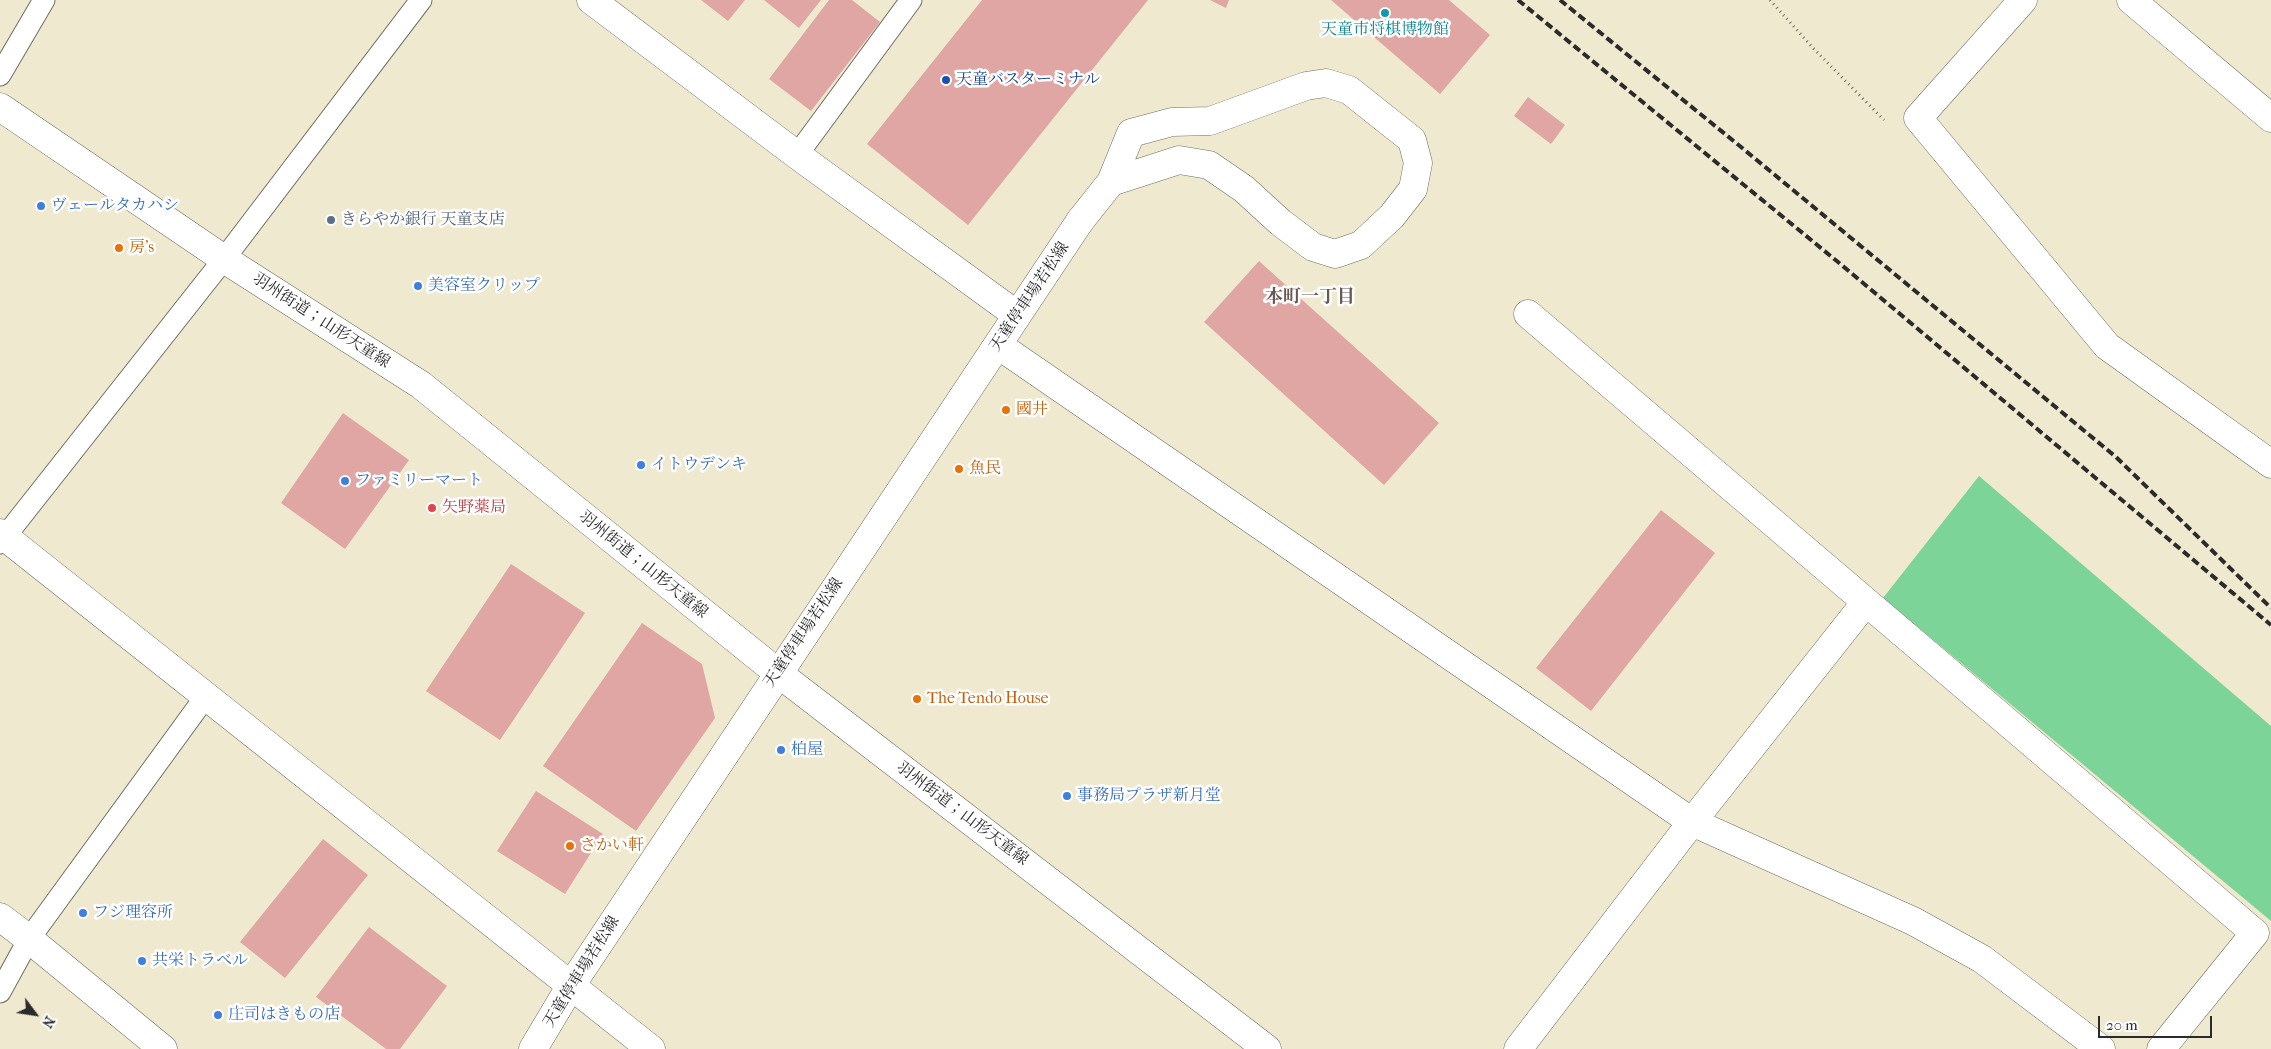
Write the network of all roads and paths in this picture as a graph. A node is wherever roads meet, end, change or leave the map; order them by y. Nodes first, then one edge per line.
1 (44, 0) edge
2 (420, 0) edge
3 (591, 0) edge
4 (911, 0) edge
5 (2024, 0) edge
6 (2131, 0) edge
7 (0, 75) edge
8 (0, 107) edge
9 (2271, 118) edge
10 (797, 155) junction
11 (1111, 182) junction
12 (224, 259) junction
13 (1528, 314) dead end
14 (1017, 315) junction
15 (998, 345) junction
16 (2271, 464) edge
17 (2, 537) edge
18 (1866, 602) junction
19 (778, 673) junction
20 (206, 696) junction
21 (1692, 822) junction
22 (0, 917) edge
23 (29, 939) junction
24 (570, 987) junction
25 (0, 992) edge
26 (163, 1049) edge
27 (534, 1049) edge
28 (651, 1049) edge
29 (1267, 1049) edge
30 (1518, 1049) edge
31 (2101, 1049) edge
32 (2161, 1049) edge

1 - 7 lane
2 - 12 lane
3 - 10 street
4 - 10 lane
5 - 16 street
6 - 9 street
8 - 12 street, 羽州街道；山形天童線
10 - 14 street
11 - 11 street, 天童停車場若松線
11 - 14 street, 天童停車場若松線
12 - 17 lane
12 - 19 street, 羽州街道；山形天童線
13 - 18 street
14 - 15 street, 天童停車場若松線
15 - 19 street, 天童停車場若松線
15 - 21 street
17 - 20 street
18 - 21 street
18 - 32 street
19 - 24 street, 天童停車場若松線
19 - 29 street, 羽州街道；山形天童線
20 - 23 lane
20 - 24 street
21 - 30 street
21 - 31 street
22 - 23 street
23 - 25 lane
23 - 26 street
24 - 27 street, 天童停車場若松線
24 - 28 street

